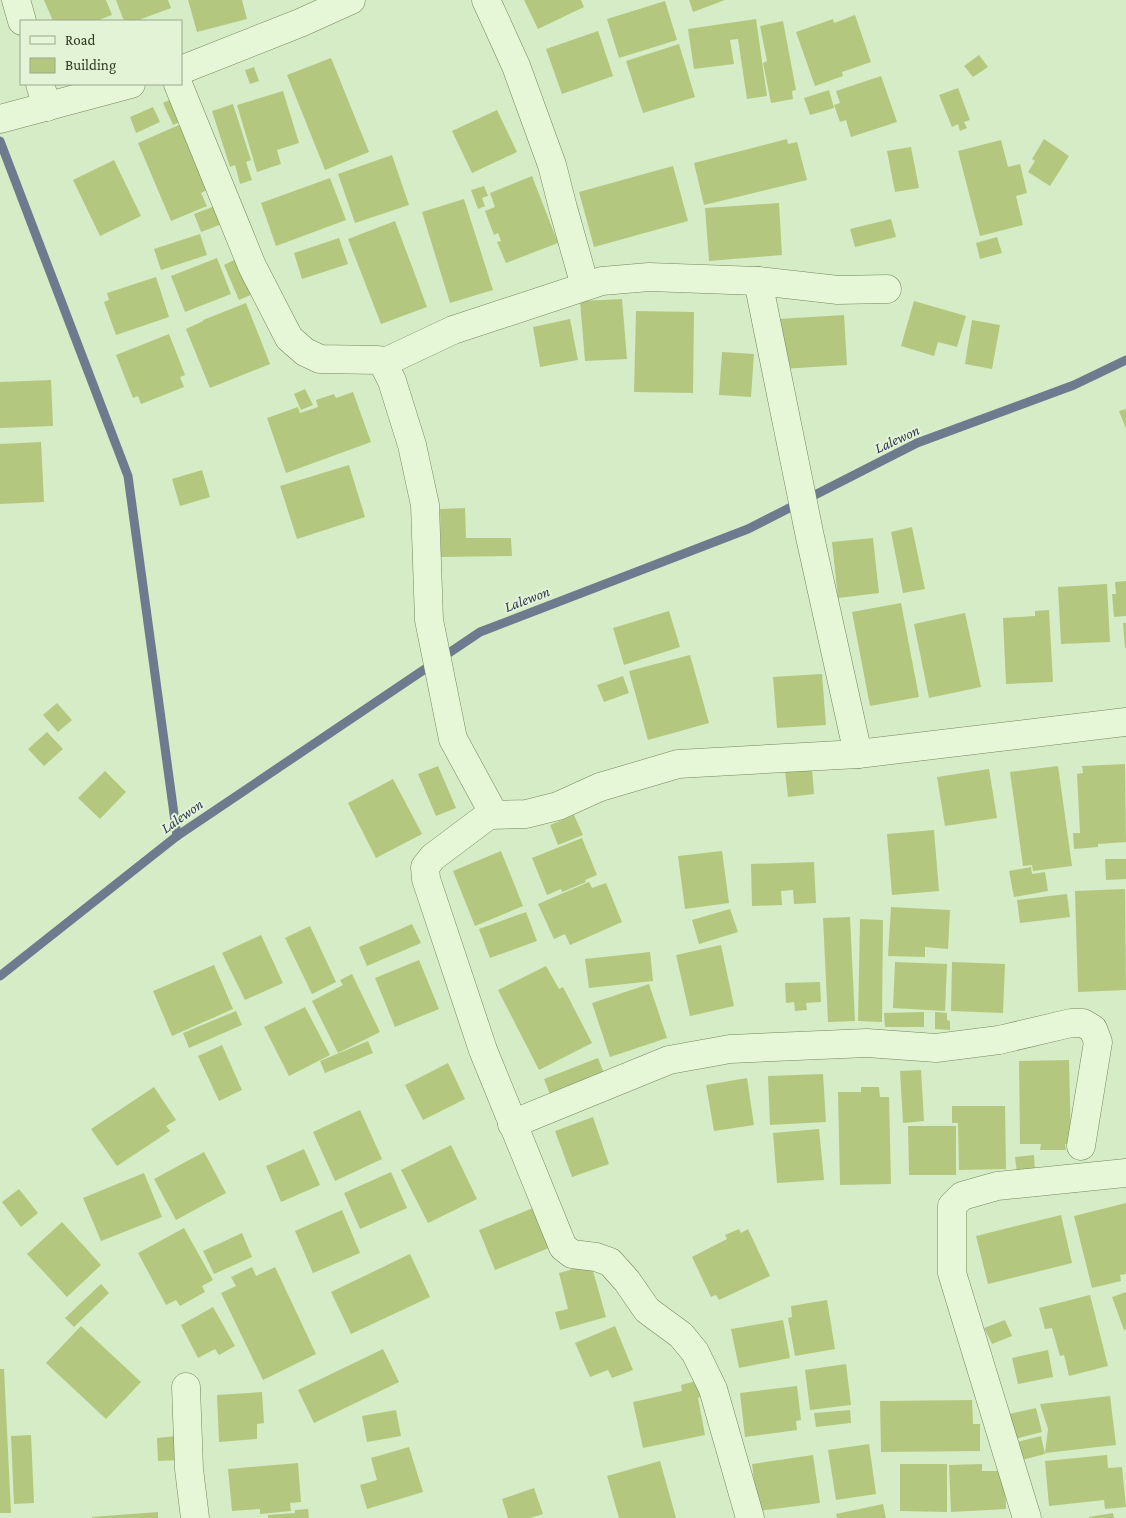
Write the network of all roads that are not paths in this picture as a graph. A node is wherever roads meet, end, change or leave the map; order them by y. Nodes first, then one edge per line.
1 (16, 0) edge
2 (352, 0) edge
3 (486, 0) edge
4 (22, 20) edge
5 (182, 70) edge
6 (123, 85) edge
7 (178, 85) edge
8 (44, 95) edge
9 (0, 119) edge
10 (758, 281) junction
11 (585, 286) junction
12 (887, 289) dead end
13 (383, 364) junction
14 (1126, 722) edge
15 (858, 754) junction
16 (489, 815) junction
17 (512, 1124) junction
18 (1082, 1146) junction
19 (1116, 1174) edge
20 (1070, 1179) junction
21 (186, 1387) dead end
22 (195, 1518) edge
23 (750, 1518) edge
24 (1027, 1518) edge

1 - 4 street
2 - 5 street
3 - 11 street
6 - 8 street
7 - 13 street
8 - 9 street
10 - 11 street
10 - 12 street
10 - 15 street
11 - 13 street
13 - 16 street
14 - 15 street
15 - 16 street
16 - 17 street
17 - 18 street
17 - 23 street
18 - 19 street
18 - 20 street
19 - 20 street
20 - 24 street
21 - 22 street

